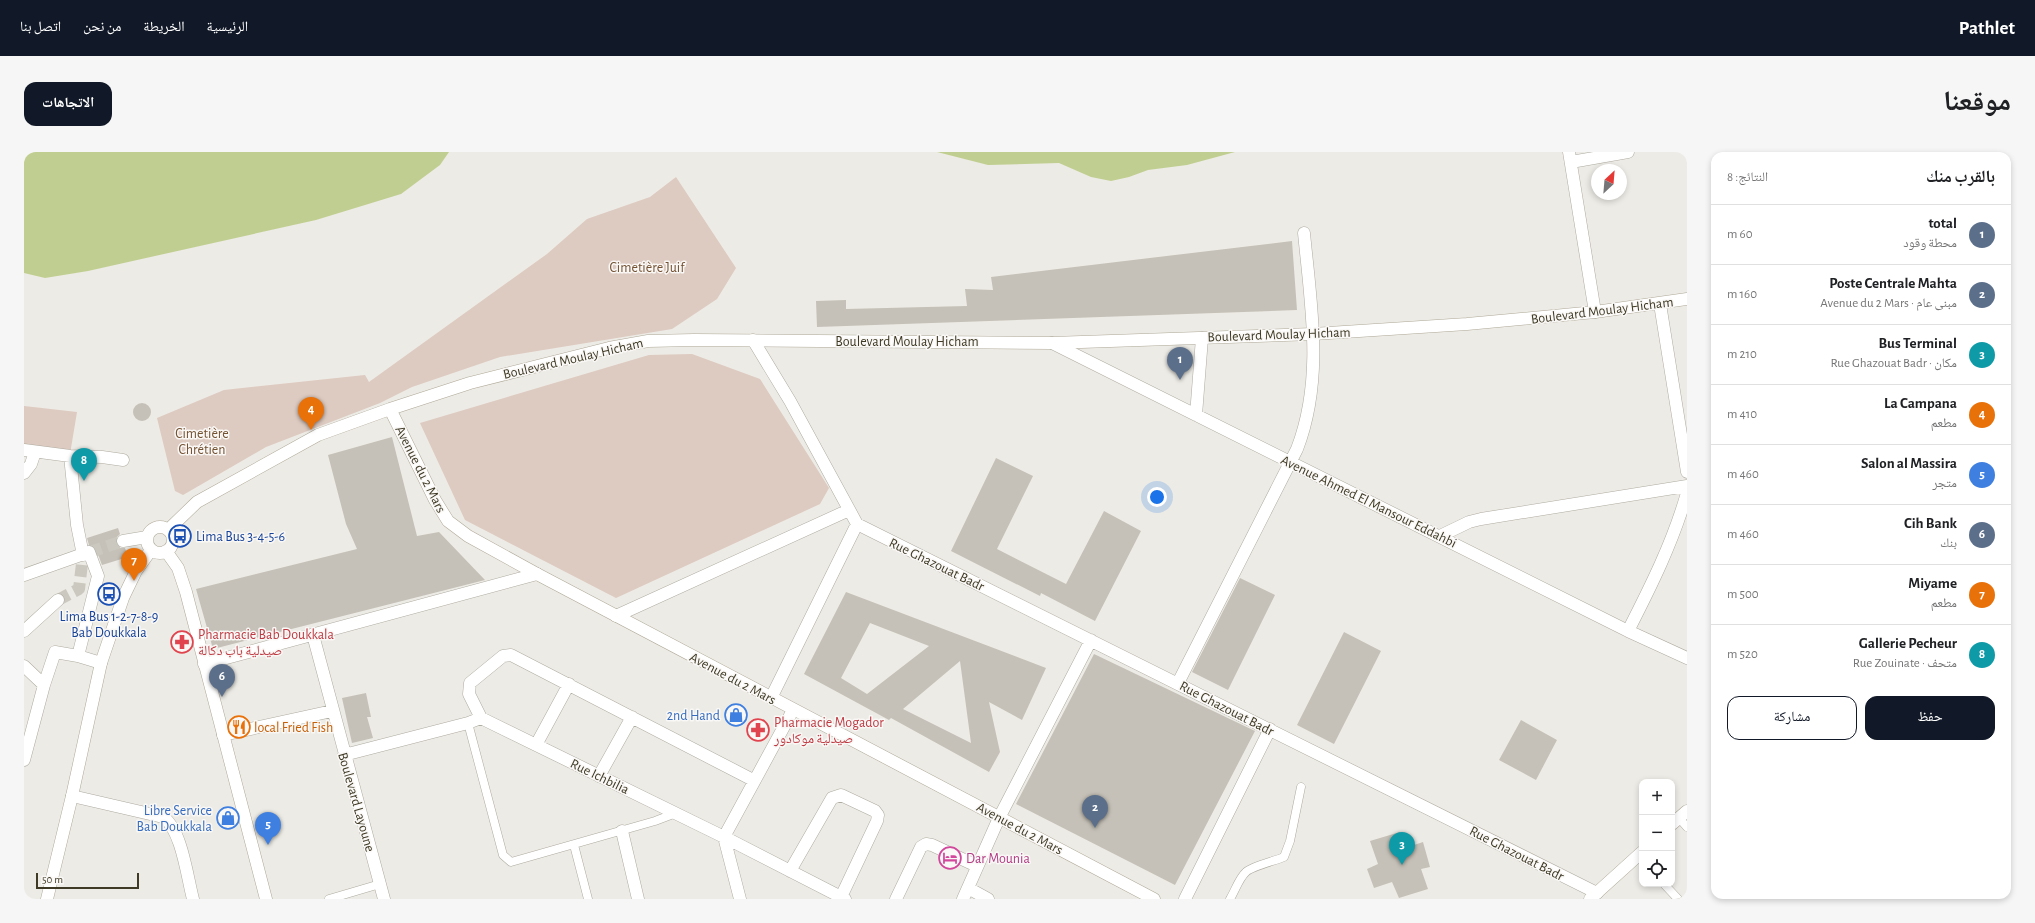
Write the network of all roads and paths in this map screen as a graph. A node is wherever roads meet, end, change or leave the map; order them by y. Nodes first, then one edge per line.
1 (1628, 152) edge
2 (1570, 157) edge
3 (1304, 233) dead end
4 (1687, 299) edge
5 (1660, 304) junction
6 (1595, 312) junction
7 (1313, 334) junction
8 (1202, 338) junction
9 (753, 340) junction
10 (1052, 343) junction
11 (390, 409) junction
12 (1196, 415) junction
13 (30, 451) edge
14 (70, 456) junction
15 (123, 460) dead end
16 (1290, 461) junction
17 (1687, 472) edge
18 (24, 473) edge
19 (1687, 486) edge
20 (1687, 493) edge
21 (849, 510) junction
22 (857, 524) junction
23 (168, 530) junction
24 (1440, 536) junction
25 (147, 537) junction
26 (122, 541) tunnel mouth
27 (151, 550) junction
28 (166, 551) junction
29 (87, 553) junction
30 (537, 574) junction
31 (24, 575) edge
32 (58, 600) tunnel mouth
33 (616, 616) junction
34 (24, 631) edge
35 (1628, 631) junction
36 (313, 635) junction
37 (1091, 640) junction
38 (78, 656) junction
39 (1687, 658) edge
40 (101, 663) junction
41 (204, 664) junction
42 (24, 666) edge
43 (1178, 683) junction
44 (569, 684) junction
45 (44, 685) junction
46 (771, 698) junction
47 (793, 710) junction
48 (332, 711) junction
49 (632, 717) junction
50 (481, 718) junction
51 (468, 723) junction
52 (1270, 729) junction
53 (222, 735) junction
54 (536, 745) junction
55 (344, 756) junction
56 (24, 760) edge
57 (599, 776) junction
58 (754, 780) junction
59 (1301, 787) dead end
60 (72, 796) junction
61 (676, 813) junction
62 (999, 818) junction
63 (622, 831) junction
64 (724, 837) junction
65 (574, 844) junction
66 (1639, 858) edge
67 (977, 866) junction
68 (790, 871) junction
69 (380, 884) junction
70 (1667, 887) edge
71 (965, 893) edge
72 (1593, 896) edge
73 (843, 898) edge
74 (47, 899) edge
75 (193, 899) edge
76 (266, 899) edge
77 (329, 899) edge
78 (384, 899) edge
79 (588, 899) edge
80 (638, 899) edge
81 (740, 899) edge
82 (896, 899) edge
83 (988, 899) edge
84 (1154, 899) edge
85 (1185, 899) edge
86 (1230, 899) edge
87 (1678, 899) edge

1 - 2 street
2 - 6 street
3 - 7 street
4 - 5 street, Boulevard Moulay Hicham
5 - 6 street, Boulevard Moulay Hicham
5 - 17 street
6 - 7 street, Boulevard Moulay Hicham
7 - 8 street, Boulevard Moulay Hicham
7 - 16 street
8 - 10 street, Boulevard Moulay Hicham
8 - 12 street
9 - 10 street, Boulevard Moulay Hicham
9 - 11 street, Boulevard Moulay Hicham
9 - 21 street
10 - 12 street, Avenue Ahmed El Mansour Eddahbi
11 - 23 street, Boulevard Moulay Hicham
11 - 30 street, Avenue du 2 Mars
12 - 16 street, Avenue Ahmed El Mansour Eddahbi
13 - 14 street
13 - 18 street
14 - 15 street
14 - 29 street
16 - 24 street, Avenue Ahmed El Mansour Eddahbi
16 - 43 street
19 - 24 street
20 - 35 street
21 - 22 street
21 - 33 street
22 - 37 street, Rue Ghazouat Badr
22 - 46 street
23 - 25 street
23 - 28 street
24 - 35 street, Avenue Ahmed El Mansour Eddahbi
25 - 26 street
25 - 27 street
27 - 28 street
27 - 40 street
28 - 41 street
29 - 31 street
29 - 38 street
30 - 33 street, Avenue du 2 Mars
30 - 36 street
32 - 34 street
33 - 46 street, Avenue du 2 Mars
35 - 39 street, Avenue Ahmed El Mansour Eddahbi
36 - 41 street
36 - 48 street, Boulevard Layoune
37 - 43 street, Rue Ghazouat Badr
37 - 62 street
38 - 40 street
38 - 45 street
40 - 60 street
41 - 53 street
42 - 45 street
43 - 52 street, Rue Ghazouat Badr
44 - 49 street
44 - 50 street
44 - 54 street
45 - 56 street
46 - 47 street, Avenue du 2 Mars
47 - 58 street
47 - 62 street, Avenue du 2 Mars
48 - 53 street
48 - 55 street, Boulevard Layoune
49 - 57 street
49 - 58 street
50 - 51 street
50 - 54 street, Rue Ichbilia
51 - 55 street
51 - 65 lane
52 - 72 street, Rue Ghazouat Badr
52 - 85 street
53 - 76 street
54 - 57 street, Rue Ichbilia
55 - 69 street, Boulevard Layoune
57 - 61 street, Rue Ichbilia
58 - 64 street
59 - 86 lane
60 - 74 street
60 - 75 street
61 - 63 lane
61 - 64 street, Rue Ichbilia
62 - 67 street
62 - 84 street, Avenue du 2 Mars
63 - 65 lane
63 - 80 street
64 - 68 street, Rue Ichbilia
64 - 81 street
65 - 79 lane
66 - 72 street
67 - 71 street
67 - 82 street
68 - 73 street, Rue Ichbilia
68 - 73 street
69 - 77 lane
69 - 78 street, Boulevard Layoune
70 - 87 lane
71 - 83 street

